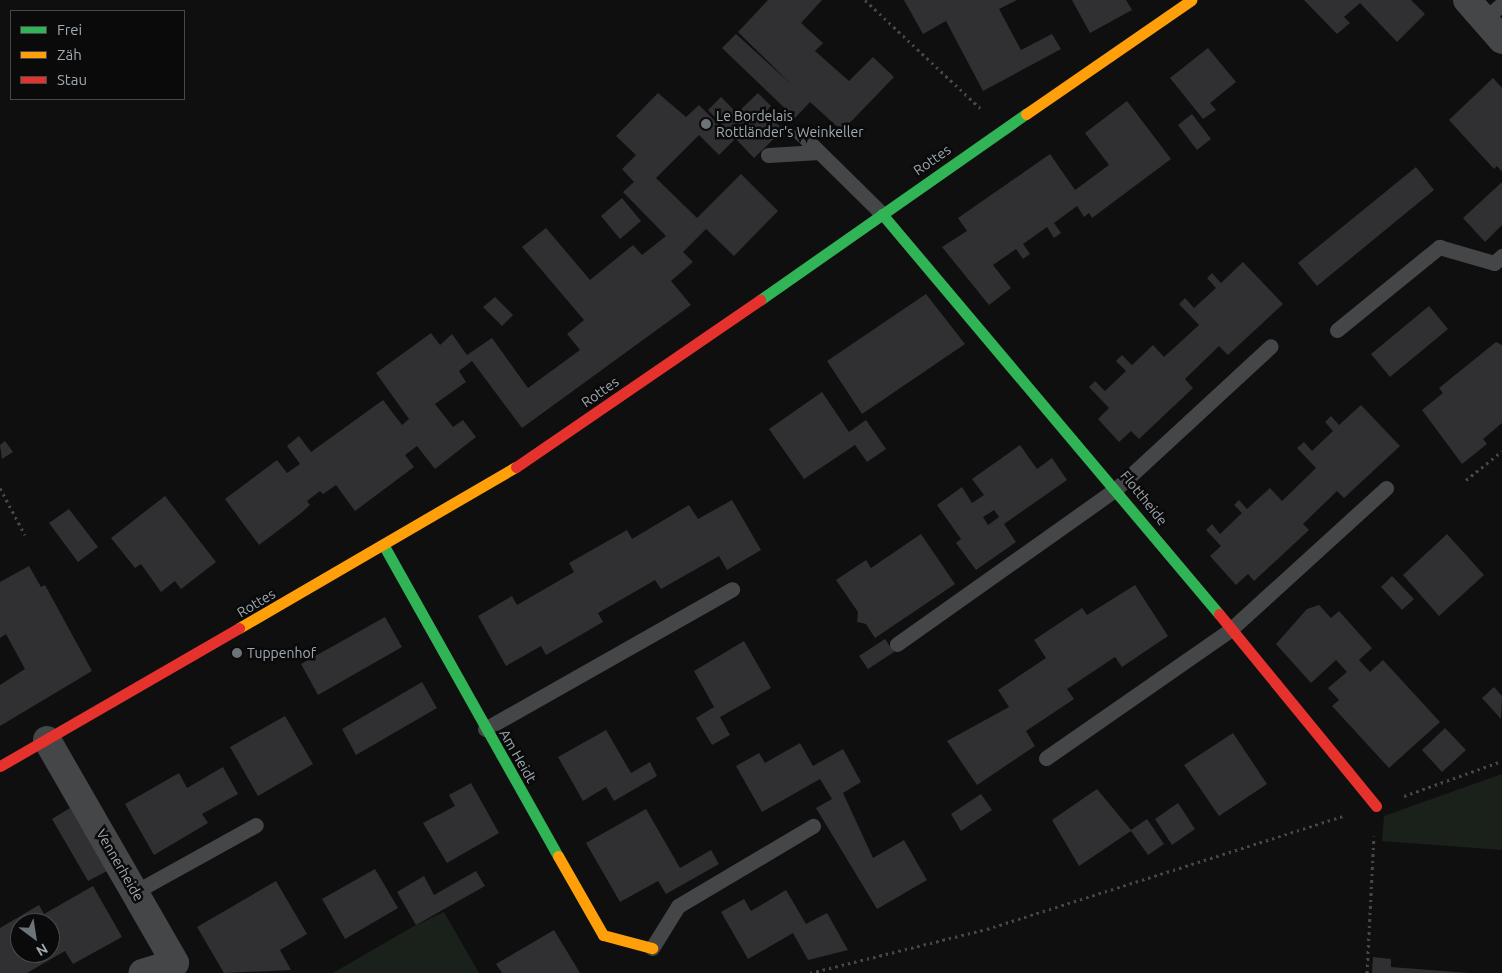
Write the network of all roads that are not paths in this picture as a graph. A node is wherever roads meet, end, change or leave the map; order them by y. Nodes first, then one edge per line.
1 (1191, 0) edge
2 (1485, 8) edge
3 (1502, 40) edge
4 (800, 133) dead end
5 (819, 152) junction
6 (768, 156) dead end
7 (882, 214) junction
8 (1502, 256) edge
9 (1337, 330) dead end
10 (1272, 346) dead end
11 (1117, 488) junction
12 (1386, 488) dead end
13 (384, 546) junction
14 (732, 589) dead end
15 (1230, 630) junction
16 (897, 644) dead end
17 (485, 729) junction
18 (47, 740) junction
19 (1046, 758) dead end
20 (0, 766) edge
21 (1376, 806) road end
22 (256, 825) dead end
23 (813, 826) dead end
24 (135, 892) junction
25 (652, 948) joint
26 (143, 973) edge

1 - 7 street, Rottes
2 - 3 street
4 - 5 lane
5 - 6 lane
5 - 7 lane
7 - 11 street, Flottheide
7 - 13 street, Rottes
8 - 9 lane
10 - 11 lane
11 - 15 street, Flottheide
11 - 16 lane
12 - 15 lane
13 - 17 street, Am Heidt
13 - 18 street, Rottes
14 - 17 lane
15 - 19 lane
15 - 21 street, Flottheide
17 - 25 street, Am Heidt
18 - 20 street, Rottes
18 - 24 street, Vennerheide
22 - 24 lane
23 - 25 lane
24 - 26 street, Vennerheide

